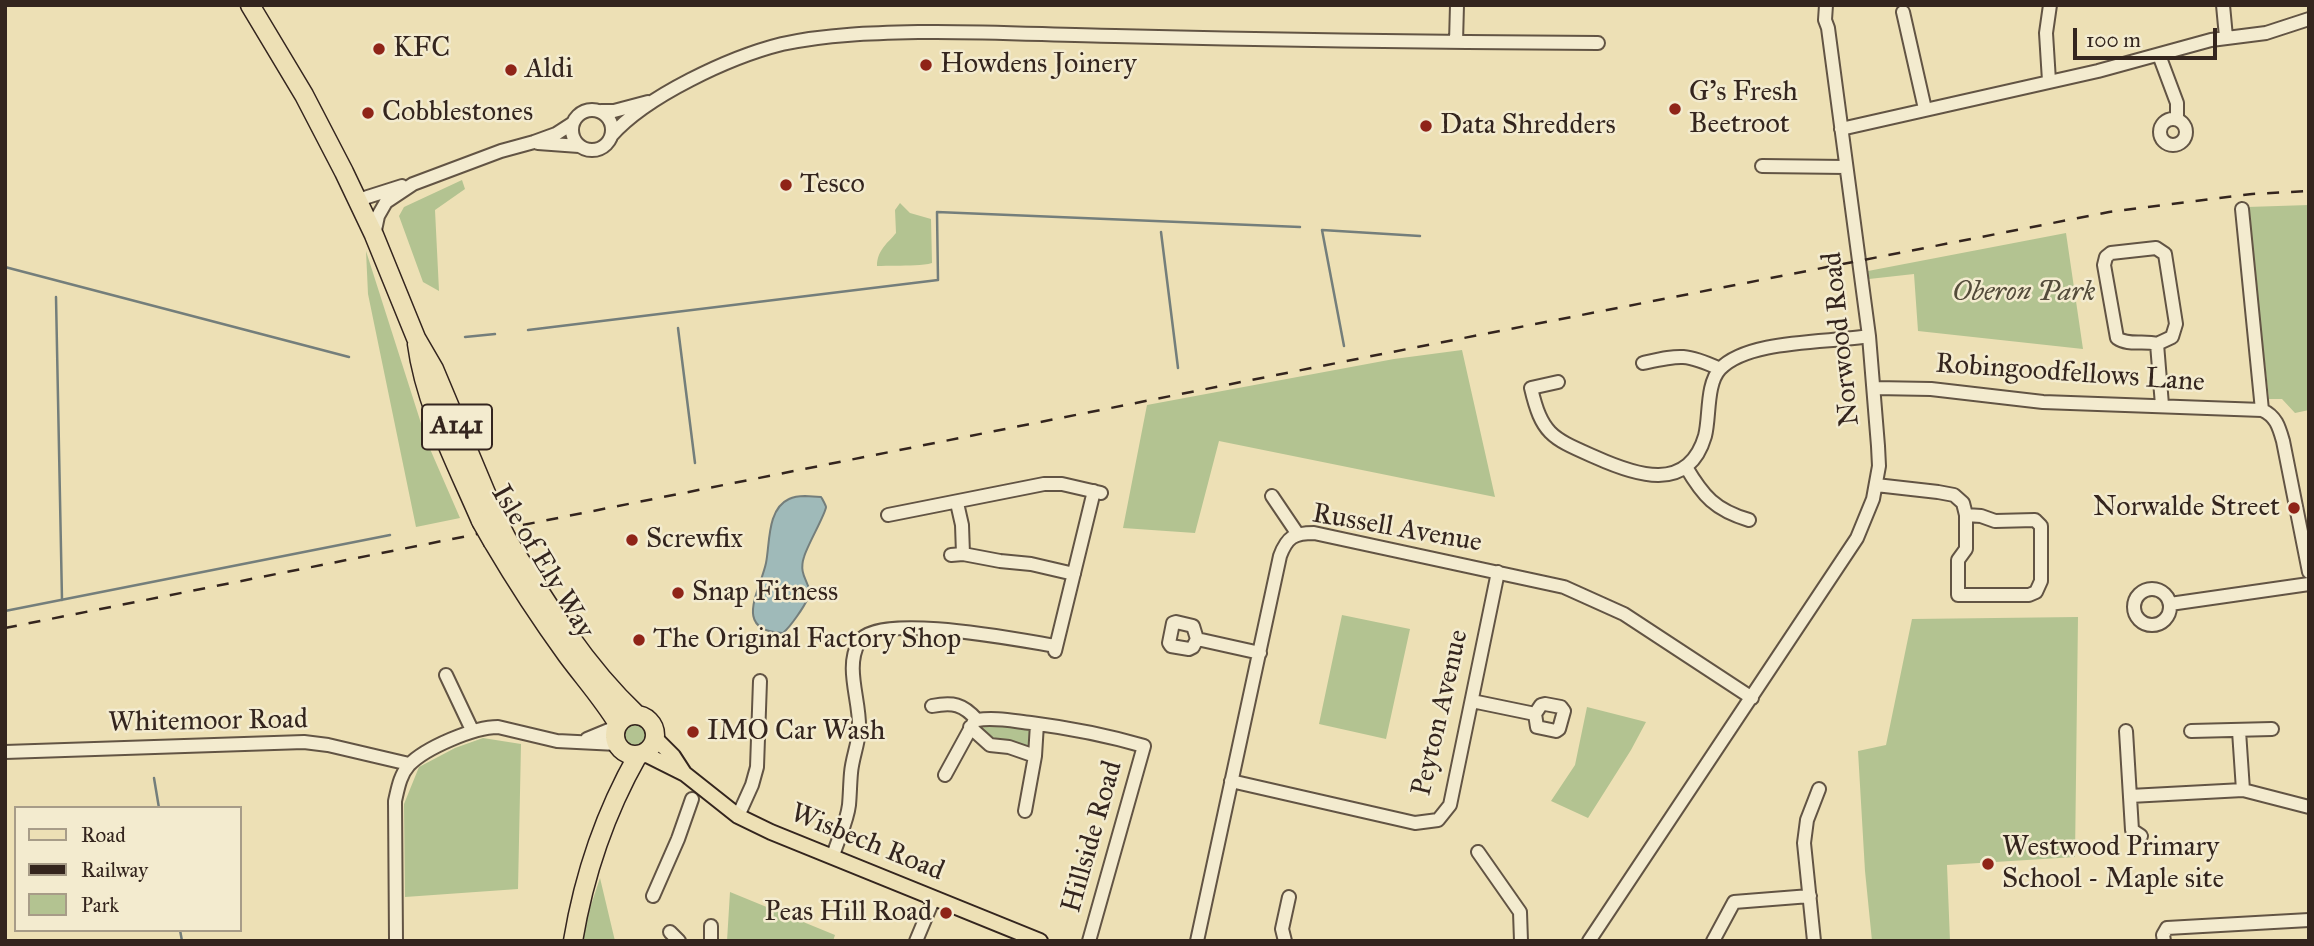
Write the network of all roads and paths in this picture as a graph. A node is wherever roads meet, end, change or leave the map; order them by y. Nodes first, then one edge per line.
1 (250, 5) edge
2 (1457, 5) edge
3 (1825, 5) edge
4 (2050, 5) edge
5 (2223, 5) edge
6 (1903, 12) dead end
7 (2309, 19) edge
8 (2226, 37) junction
9 (1456, 42) junction
10 (1598, 43) dead end
11 (2159, 55) junction
12 (2049, 81) junction
13 (657, 99) junction
14 (1925, 109) junction
15 (601, 111) junction
16 (2176, 119) dead end
17 (573, 123) junction
18 (1841, 129) junction
19 (611, 136) junction
20 (534, 142) junction
21 (579, 146) junction
22 (1762, 166) dead end
23 (1846, 167) junction
24 (413, 184) junction
25 (358, 200) junction
26 (2242, 209) dead end
27 (374, 235) junction
28 (1869, 336) junction
29 (2157, 344) junction
30 (1643, 363) dead end
31 (1720, 369) junction
32 (1558, 382) dead end
33 (1875, 388) junction
34 (2162, 405) junction
35 (2262, 410) junction
36 (1686, 467) junction
37 (1876, 485) junction
38 (1272, 496) dead end
39 (957, 503) junction
40 (888, 515) dead end
41 (1966, 515) junction
42 (1749, 520) dead end
43 (1297, 533) junction
44 (500, 540) junction
45 (1498, 572) junction
46 (2309, 572) edge
47 (1073, 574) junction
48 (2309, 584) edge
49 (2170, 604) dead end
50 (1197, 639) dead end
51 (1260, 653) junction
52 (446, 675) dead end
53 (760, 681) dead end
54 (1752, 698) junction
55 (1472, 701) junction
56 (932, 706) dead end
57 (636, 714) junction
58 (1535, 714) dead end
59 (974, 723) junction
60 (1037, 724) junction
61 (2272, 729) dead end
62 (472, 730) junction
63 (2126, 731) dead end
64 (2191, 731) dead end
65 (2239, 731) junction
66 (655, 738) junction
67 (626, 743) junction
68 (5, 752) edge
69 (1035, 756) junction
70 (409, 764) junction
71 (685, 774) junction
72 (945, 775) dead end
73 (1231, 781) junction
74 (1819, 789) dead end
75 (2243, 790) junction
76 (2130, 796) junction
77 (692, 799) dead end
78 (2309, 807) edge
79 (1025, 811) dead end
80 (738, 816) junction
81 (2141, 836) dead end
82 (1478, 852) dead end
83 (833, 856) junction
84 (653, 896) dead end
85 (1810, 896) junction
86 (1289, 897) dead end
87 (934, 898) junction
88 (2309, 919) edge
89 (711, 926) dead end
90 (2166, 934) edge
91 (396, 941) edge
92 (573, 941) edge
93 (711, 941) edge
94 (916, 941) edge
95 (1040, 941) edge
96 (1090, 941) edge
97 (1197, 941) edge
98 (1285, 941) edge
99 (1521, 941) edge
100 (1590, 941) edge
101 (1713, 941) edge
102 (1814, 941) edge

1 - 25 highway, Isle of Ely Way / A141
2 - 9 street
3 - 18 street, Norwood Road
4 - 12 street
5 - 8 street
6 - 14 street
7 - 8 street
8 - 11 street
9 - 10 street
9 - 13 street
11 - 12 street
11 - 16 street
12 - 14 street
13 - 15 street
13 - 19 street
14 - 18 street
15 - 17 street
15 - 19 street
17 - 20 street
17 - 21 street
18 - 23 street, Norwood Road
19 - 21 street
20 - 21 street
20 - 24 street
22 - 23 street
23 - 28 street, Norwood Road
24 - 25 street
24 - 27 street
25 - 27 highway, Isle of Ely Way / A141
26 - 35 street
27 - 44 highway, Isle of Ely Way / A141, bridge
28 - 31 street
28 - 33 street, Norwood Road
29 - 29 street
29 - 34 street
30 - 31 street
31 - 36 street
32 - 36 street
33 - 34 street, Robingoodfellows Lane
33 - 37 street, Norwood Road
34 - 35 street, Robingoodfellows Lane
35 - 46 street
36 - 42 street
37 - 41 street
37 - 54 street, Norwood Road
38 - 43 street
39 - 40 street
39 - 47 street
39 - 47 street
41 - 41 street
43 - 45 street, Russell Avenue
43 - 51 street, Russell Avenue
44 - 57 highway, Isle of Ely Way / A141
44 - 67 highway, Isle of Ely Way / A141
45 - 54 street, Russell Avenue
45 - 55 street, Peyton Avenue
47 - 83 street
48 - 49 street
50 - 51 street
51 - 73 street, Russell Avenue
52 - 62 street
53 - 80 street
54 - 100 street, Norwood Road
55 - 58 street
55 - 73 street, Peyton Avenue
56 - 59 street
57 - 66 highway, A141
57 - 67 highway
59 - 60 street
59 - 69 street
59 - 72 street
60 - 69 street
60 - 96 street, Hillside Road
61 - 65 street
62 - 67 street
62 - 70 street
63 - 76 street
64 - 65 street
65 - 75 street
66 - 67 highway
66 - 71 main road, Wisbech Road
67 - 71 main road, Wisbech Road
67 - 92 highway
68 - 70 street, Whitemoor Road
69 - 79 street
70 - 91 street
71 - 80 main road, Wisbech Road
73 - 97 street, Russell Avenue
74 - 85 street
75 - 76 street
75 - 78 street
76 - 81 street
77 - 84 street
80 - 83 main road, Wisbech Road
82 - 99 street
83 - 87 main road, Wisbech Road
85 - 101 street
85 - 102 street
86 - 98 street
87 - 94 street
87 - 95 main road, Wisbech Road
88 - 90 street
89 - 93 street

